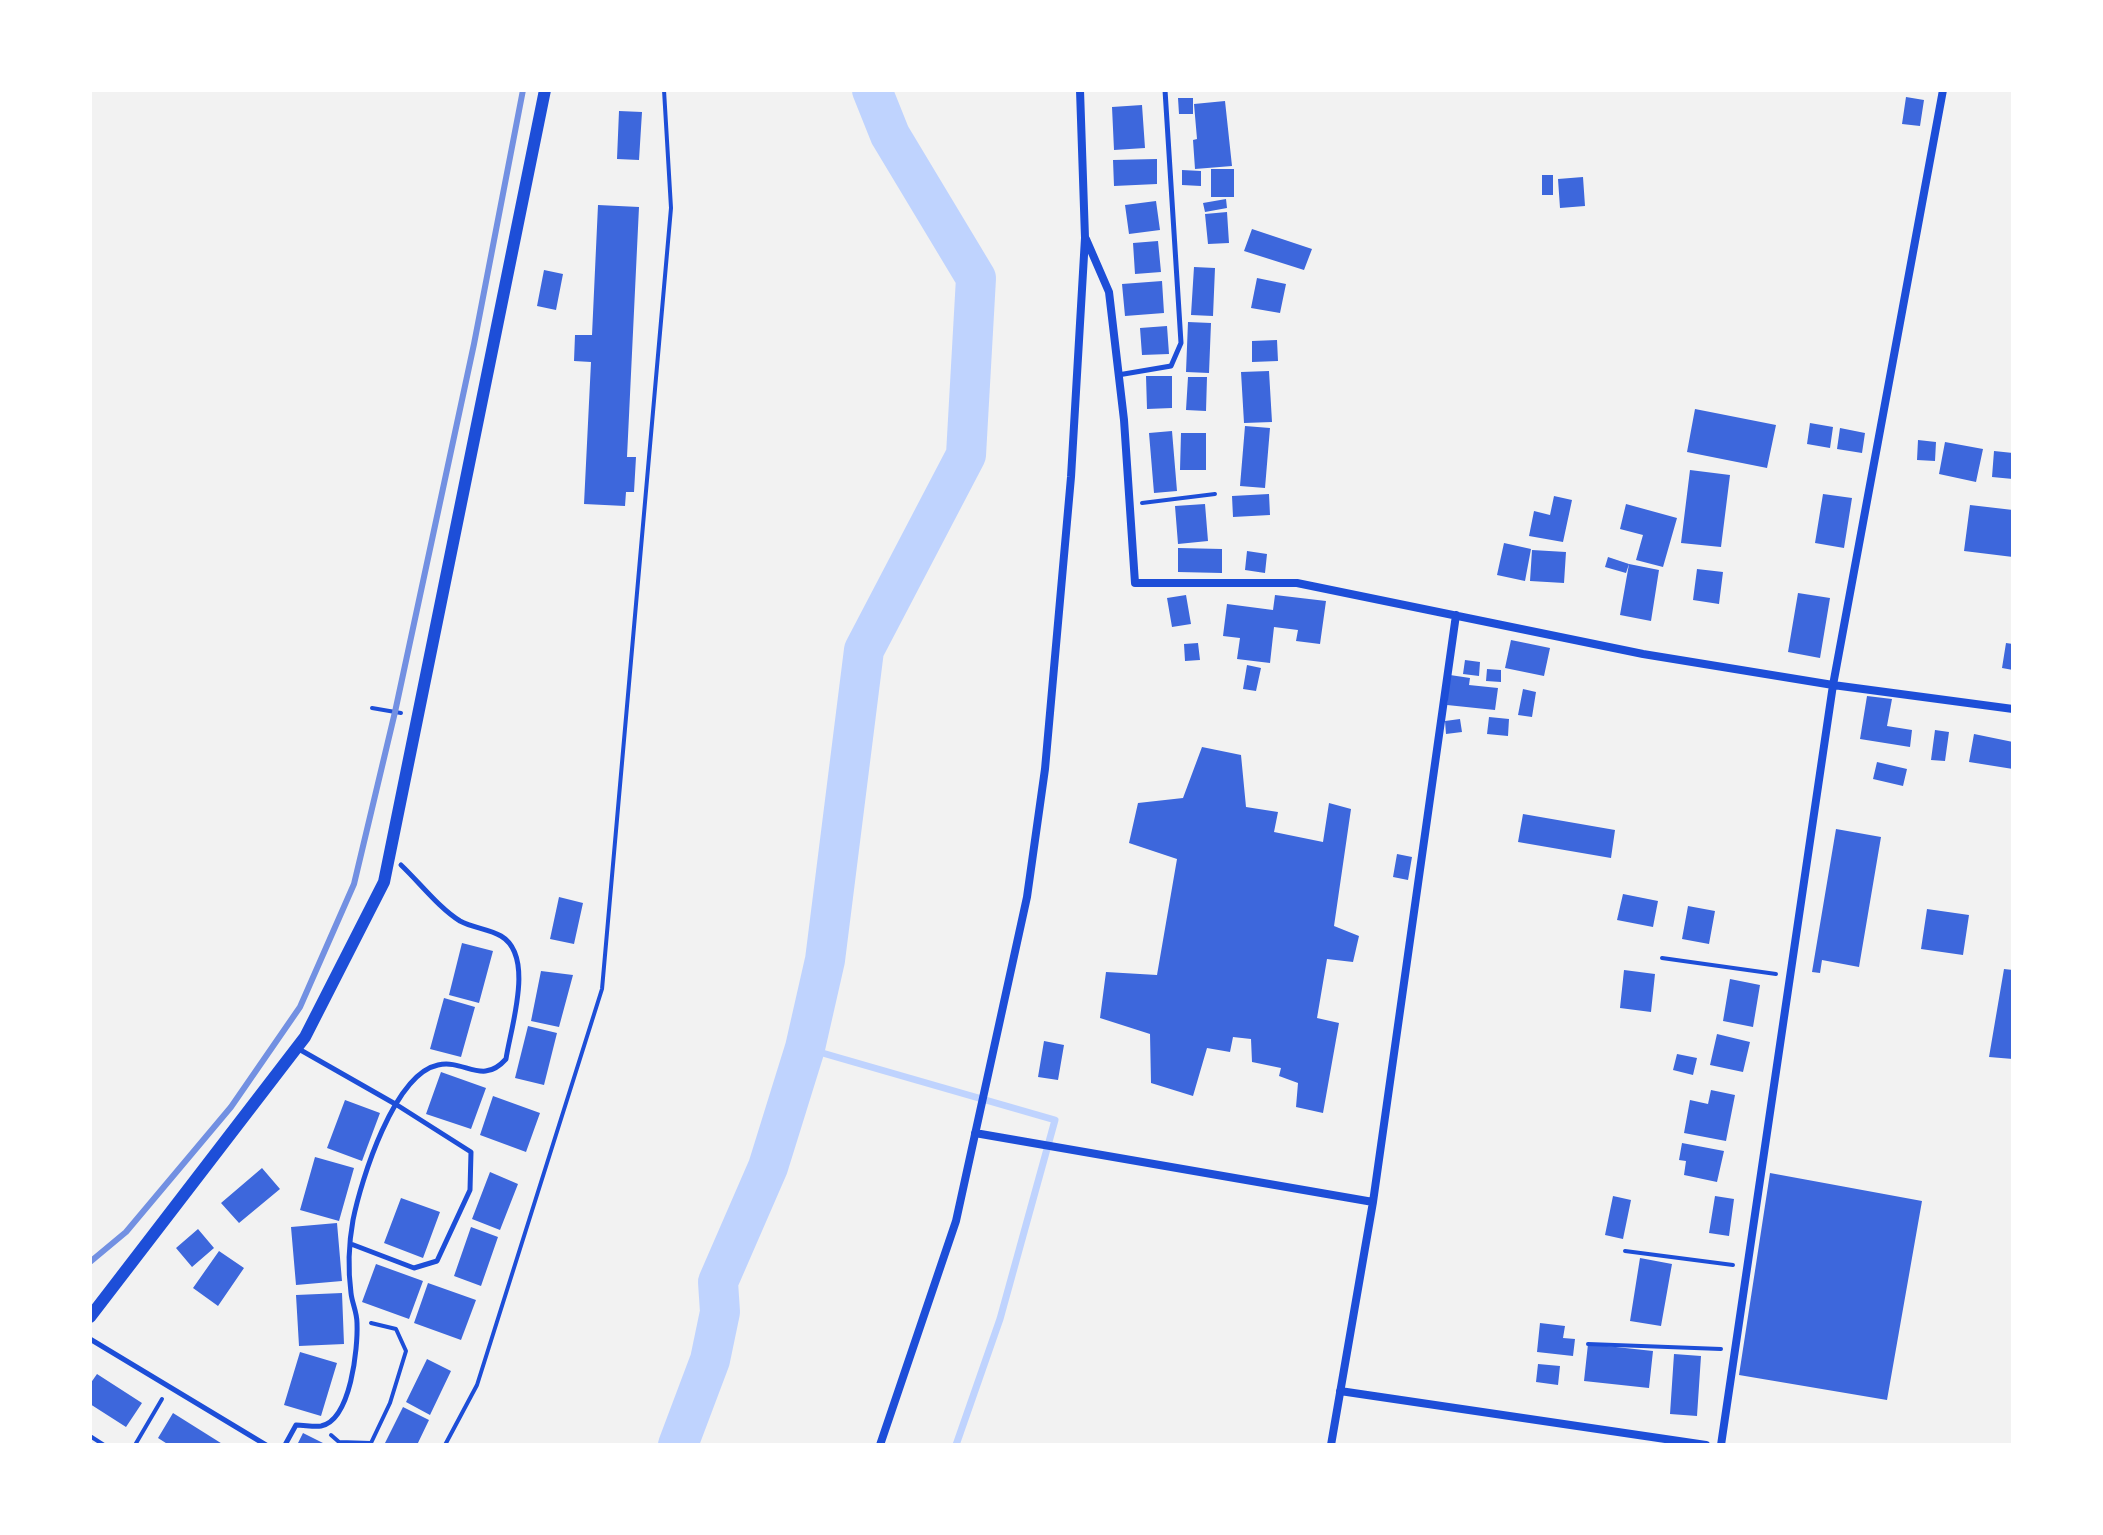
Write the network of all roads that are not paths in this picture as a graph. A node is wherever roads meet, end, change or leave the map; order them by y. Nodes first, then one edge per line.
1 (545, 90) edge
2 (1080, 90) edge
3 (1165, 90) edge
4 (1943, 90) edge
5 (1085, 238) junction
6 (1118, 375) junction
7 (1456, 615) junction
8 (1833, 685) junction
9 (2013, 709) edge
10 (401, 865) dead end
11 (296, 1048) junction
12 (397, 1105) junction
13 (975, 1133) junction
14 (1373, 1202) junction
15 (351, 1244) junction
16 (90, 1317) edge
17 (90, 1339) edge
18 (1340, 1391) junction
19 (266, 1445) edge
20 (285, 1445) edge
21 (880, 1445) edge
22 (1331, 1445) edge
23 (1706, 1445) edge
24 (1721, 1445) edge

1 - 11 street
2 - 5 street
3 - 6 lane
4 - 8 street
5 - 6 street
5 - 13 street
6 - 7 street
7 - 8 street
7 - 14 street
8 - 9 street
8 - 24 street
10 - 12 lane
11 - 12 lane
11 - 16 street
12 - 15 lane
12 - 15 lane
13 - 14 street
13 - 21 street
14 - 18 street
15 - 20 lane
17 - 19 lane
18 - 22 street
18 - 23 street

